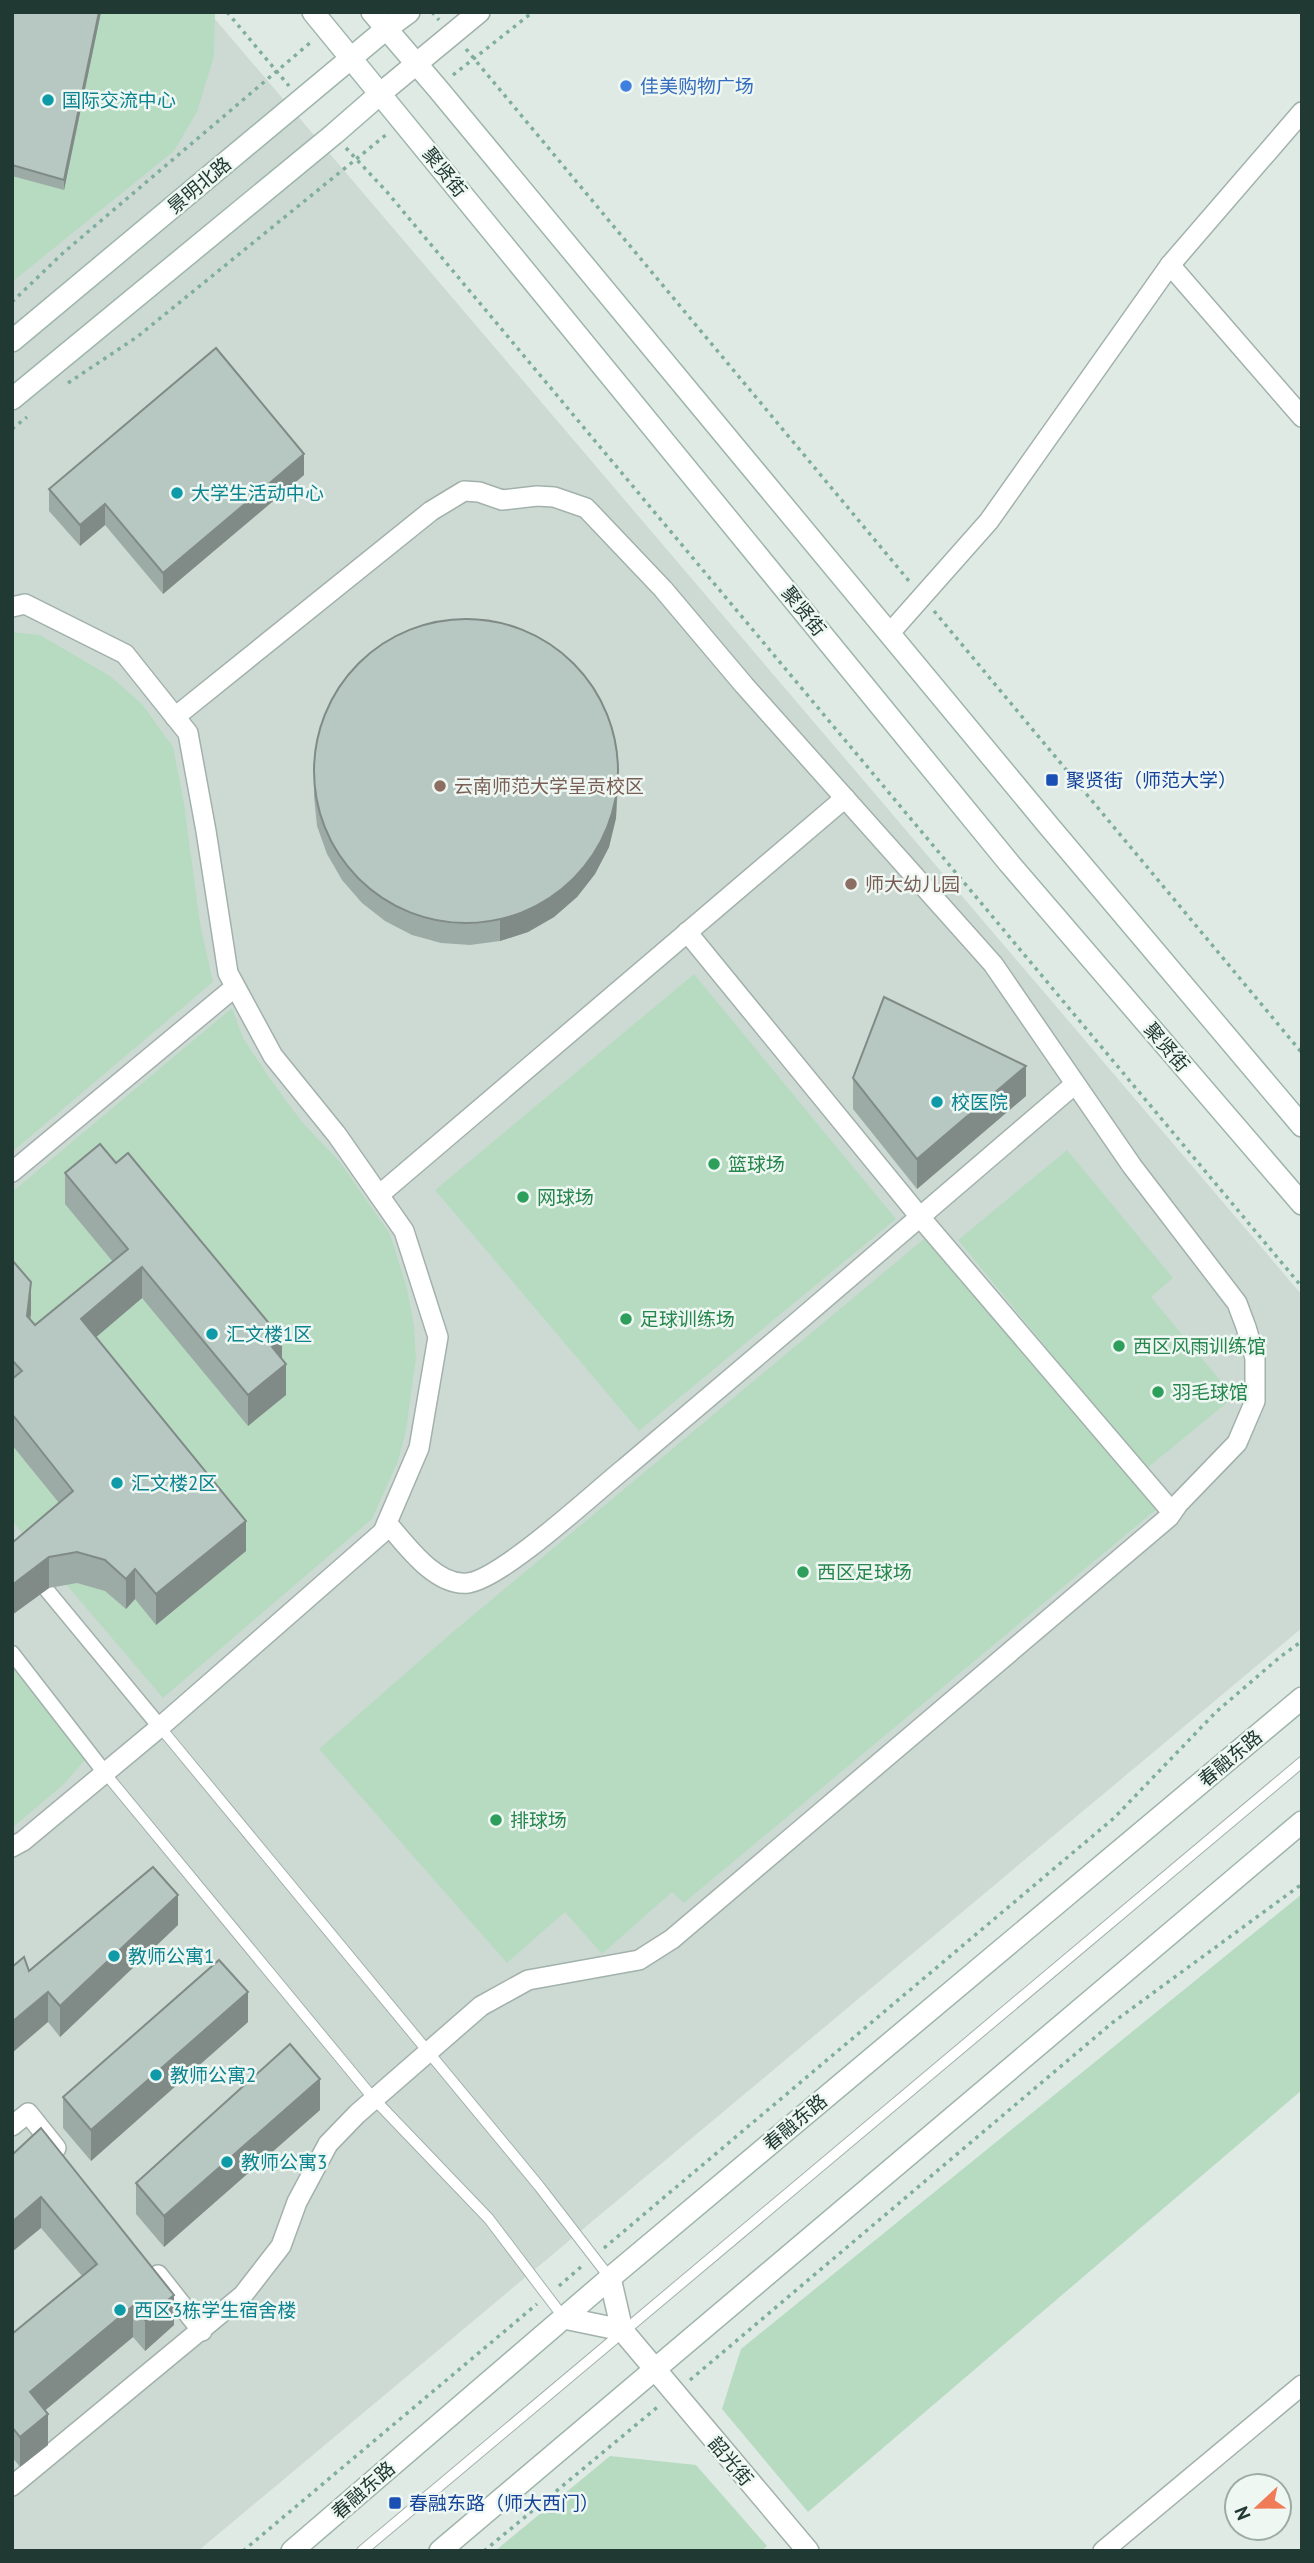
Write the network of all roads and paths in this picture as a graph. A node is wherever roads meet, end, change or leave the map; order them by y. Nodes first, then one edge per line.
1 (227, 12) edge
2 (372, 12) edge
3 (409, 12) edge
4 (432, 12) edge
5 (479, 12) edge
6 (533, 12) edge
7 (320, 20) edge
8 (386, 29) junction
9 (451, 33) junction
10 (473, 57) junction
11 (351, 58) junction
12 (415, 64) junction
13 (276, 72) junction
14 (438, 89) junction
15 (381, 93) junction
16 (302, 99) junction
17 (1302, 112) edge
18 (402, 120) junction
19 (334, 134) junction
20 (357, 160) junction
21 (1171, 265) junction
22 (12, 302) edge
23 (12, 341) edge
24 (62, 387) dead end
25 (12, 399) edge
26 (32, 412) dead end
27 (1302, 417) edge
28 (12, 429) edge
29 (923, 597) junction
30 (12, 607) edge
31 (889, 634) junction
32 (175, 717) junction
33 (845, 798) junction
34 (687, 932) junction
35 (235, 987) junction
36 (1302, 1053) edge
37 (1075, 1084) junction
38 (1302, 1126) edge
39 (12, 1172) edge
40 (379, 1195) junction
41 (1302, 1204) edge
42 (920, 1217) junction
43 (1302, 1287) edge
44 (1172, 1513) junction
45 (387, 1523) junction
46 (12, 1548) edge
47 (1302, 1641) edge
48 (12, 1653) edge
49 (1302, 1698) edge
50 (160, 1727) junction
51 (1302, 1762) edge
52 (104, 1773) junction
53 (1302, 1822) edge
54 (12, 1847) edge
55 (1302, 1884) edge
56 (428, 2052) junction
57 (374, 2099) junction
58 (12, 2126) edge
59 (72, 2167) edge
60 (594, 2256) junction
61 (150, 2266) edge
62 (610, 2278) junction
63 (547, 2295) junction
64 (564, 2318) junction
65 (622, 2330) junction
66 (202, 2331) junction
67 (655, 2370) junction
68 (1302, 2385) edge
69 (674, 2393) junction
70 (12, 2486) edge
71 (243, 2551) edge
72 (292, 2551) edge
73 (362, 2551) edge
74 (440, 2551) edge
75 (484, 2551) edge
76 (808, 2551) edge
77 (1103, 2551) edge

1 - 13 path
2 - 8 main road
3 - 8 main road, 景明北路
4 - 9 path
5 - 9 main road
6 - 10 path
7 - 11 main road, 聚贤街
7 - 13 path
8 - 11 main road, 景明北路
8 - 12 main road
9 - 10 path
9 - 12 main road
10 - 14 path
10 - 29 path
11 - 15 main road, 聚贤街
11 - 16 main road, 景明北路
12 - 14 main road
12 - 15 main road
13 - 16 path
13 - 22 path
14 - 31 main road
15 - 18 main road, 聚贤街
15 - 19 main road
16 - 23 main road, 景明北路
17 - 21 street
18 - 20 path
18 - 41 main road, 聚贤街
19 - 20 path
19 - 25 main road
20 - 24 path
20 - 43 path
21 - 27 street
21 - 29 street
26 - 28 path
29 - 31 street
29 - 36 path
30 - 32 street
31 - 38 main road
32 - 33 street
32 - 35 street
33 - 34 street
33 - 37 street
34 - 40 street
34 - 42 street
35 - 39 street
35 - 40 street
37 - 42 street
37 - 44 street
40 - 45 street
42 - 44 street
42 - 45 street
44 - 56 street
45 - 50 street
46 - 50 street
47 - 60 path
48 - 52 street
49 - 62 main road, 春融东路
50 - 52 street
50 - 56 lane
51 - 65 lane
52 - 54 street
52 - 57 lane
53 - 67 main road
55 - 69 path
56 - 57 street
56 - 60 lane
57 - 63 lane
57 - 66 street
58 - 59 street
60 - 62 lane
60 - 63 path
61 - 66 street
62 - 64 main road, 春融东路
62 - 65 main road
63 - 64 lane
63 - 71 path
64 - 65 main road
64 - 72 main road, 春融东路
65 - 67 main road, 韶光街
65 - 73 lane
66 - 70 street
67 - 69 main road, 韶光街
67 - 74 main road
68 - 77 street
69 - 75 path
69 - 76 main road, 韶光街

